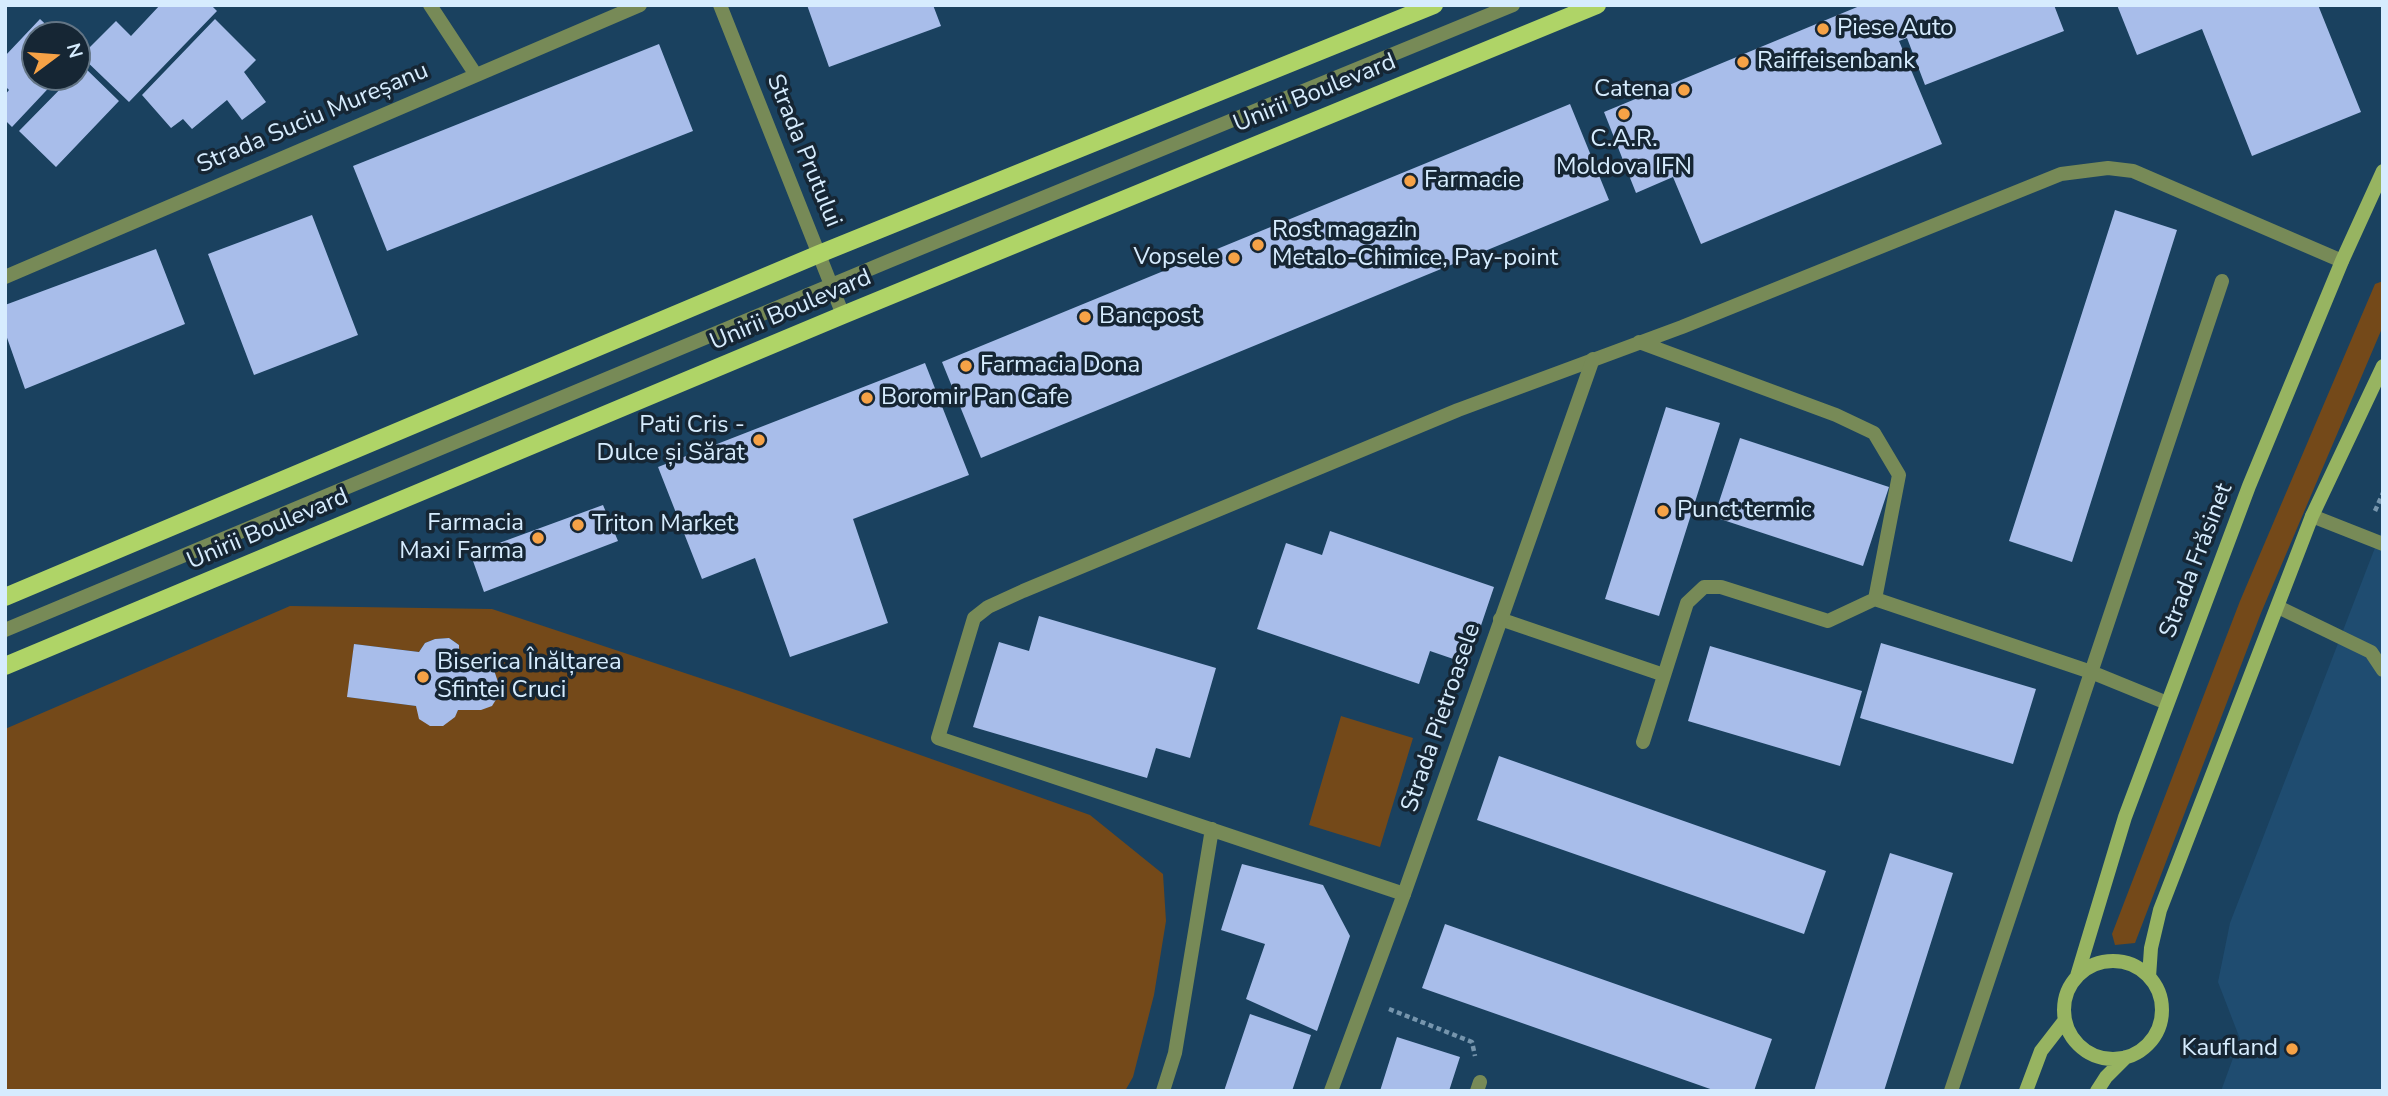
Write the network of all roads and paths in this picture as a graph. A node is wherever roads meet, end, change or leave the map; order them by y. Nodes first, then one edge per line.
1 (430, 5) edge
2 (640, 5) edge
3 (720, 5) edge
4 (1434, 5) edge
5 (1513, 5) edge
6 (1597, 5) edge
7 (476, 75) junction
8 (2383, 171) edge
9 (819, 254) junction
10 (2342, 261) junction
11 (5, 277) edge
12 (2222, 281) dead end
13 (832, 285) junction
14 (843, 315) junction
15 (1639, 342) junction
16 (1593, 359) junction
17 (2383, 366) edge
18 (2312, 516) junction
19 (2383, 544) edge
20 (5, 597) edge
21 (1875, 599) junction
22 (2278, 607) junction
23 (1500, 620) junction
24 (5, 630) edge
25 (5, 666) edge
26 (2383, 670) edge
27 (2091, 673) junction
28 (1664, 675) junction
29 (2167, 703) junction
30 (1643, 742) dead end
31 (1212, 830) junction
32 (1404, 894) junction
33 (2077, 976) junction
34 (2149, 977) junction
35 (1365, 999) junction
36 (2065, 1020) junction
37 (2126, 1057) junction
38 (1479, 1086) edge
39 (1163, 1091) edge
40 (1331, 1091) edge
41 (1951, 1091) edge
42 (2026, 1091) edge
43 (2097, 1091) edge

1 - 7 street
2 - 7 street, Strada Suciu Mureșanu
3 - 9 street, Strada Prutului
4 - 9 main road, Unirii Boulevard
5 - 13 street
6 - 14 main road, Unirii Boulevard
7 - 11 street, Strada Suciu Mureșanu
8 - 10 main road, Strada Frăsinet
9 - 13 street, Strada Prutului
9 - 20 main road, Unirii Boulevard
10 - 15 street
10 - 29 main road, Strada Frăsinet
12 - 27 street
13 - 14 street, Strada Prutului
13 - 24 street
14 - 25 main road, Unirii Boulevard
15 - 16 street
15 - 21 street
16 - 23 street, Strada Pietroasele
16 - 31 street
17 - 18 main road
18 - 19 street
18 - 22 main road
21 - 27 street
21 - 28 street
22 - 26 street
22 - 34 main road
23 - 28 street
23 - 32 street, Strada Pietroasele
27 - 29 street
27 - 41 street
28 - 30 street
29 - 33 main road, Strada Frăsinet
31 - 32 street
31 - 39 street
32 - 35 street, Strada Pietroasele
33 - 34 main road
33 - 36 main road
34 - 37 main road
35 - 38 path
35 - 40 street, Strada Pietroasele
36 - 37 main road
36 - 42 main road
37 - 43 main road

